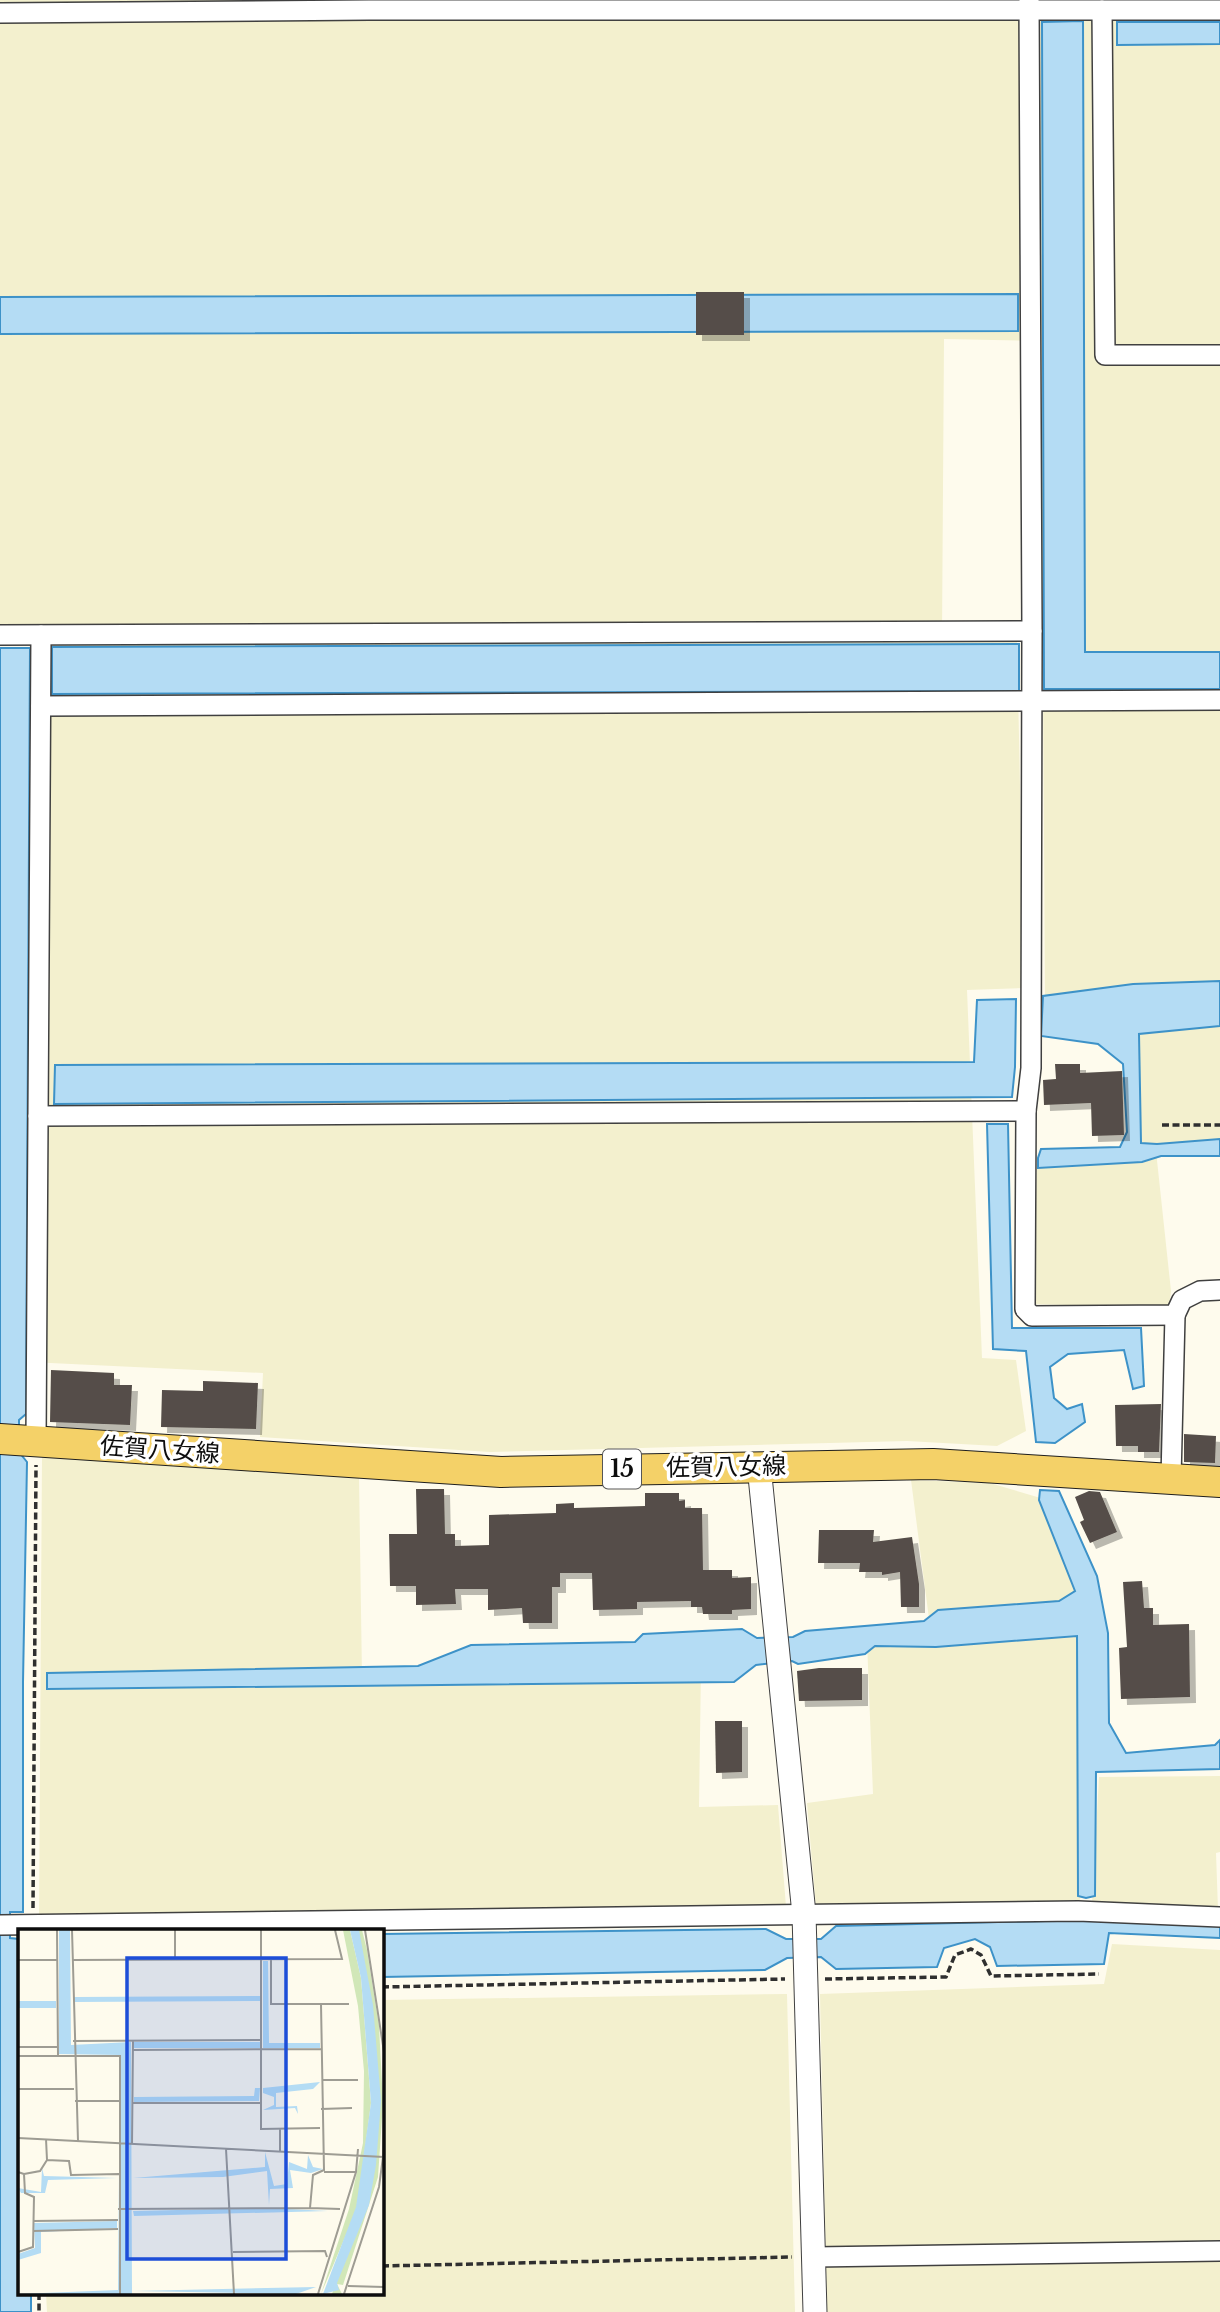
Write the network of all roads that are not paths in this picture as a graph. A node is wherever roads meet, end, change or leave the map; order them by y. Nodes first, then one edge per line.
1 (369, 5) edge
2 (1029, 5) edge
3 (1102, 10) junction
4 (1220, 10) edge
5 (0, 13) edge
6 (1220, 355) edge
7 (1032, 631) junction
8 (0, 635) edge
9 (41, 635) junction
10 (1220, 700) edge
11 (1032, 701) junction
12 (41, 706) junction
13 (1026, 1111) junction
14 (38, 1116) junction
15 (1220, 1290) edge
16 (1175, 1315) junction
17 (20, 1441) edge
18 (759, 1466) junction
19 (1171, 1478) junction
20 (1220, 1482) edge
21 (1220, 1917) edge
22 (804, 1921) junction
23 (17, 1925) edge
24 (1220, 2251) edge
25 (814, 2257) junction
26 (816, 2312) edge

1 - 2 street
1 - 5 street
2 - 3 street
2 - 7 street
3 - 4 street
3 - 6 street
7 - 9 street
7 - 11 street
8 - 9 street
9 - 12 street
10 - 11 street
11 - 12 street
11 - 13 street
12 - 14 street
13 - 14 street
13 - 16 street
14 - 17 street
15 - 16 street
16 - 19 street
17 - 18 main road, 佐賀八女線 / 15
18 - 19 main road, 佐賀八女線 / 15
18 - 22 street
19 - 20 main road, 佐賀八女線 / 15
21 - 22 street
22 - 23 street
22 - 25 street
24 - 25 street
25 - 26 street

